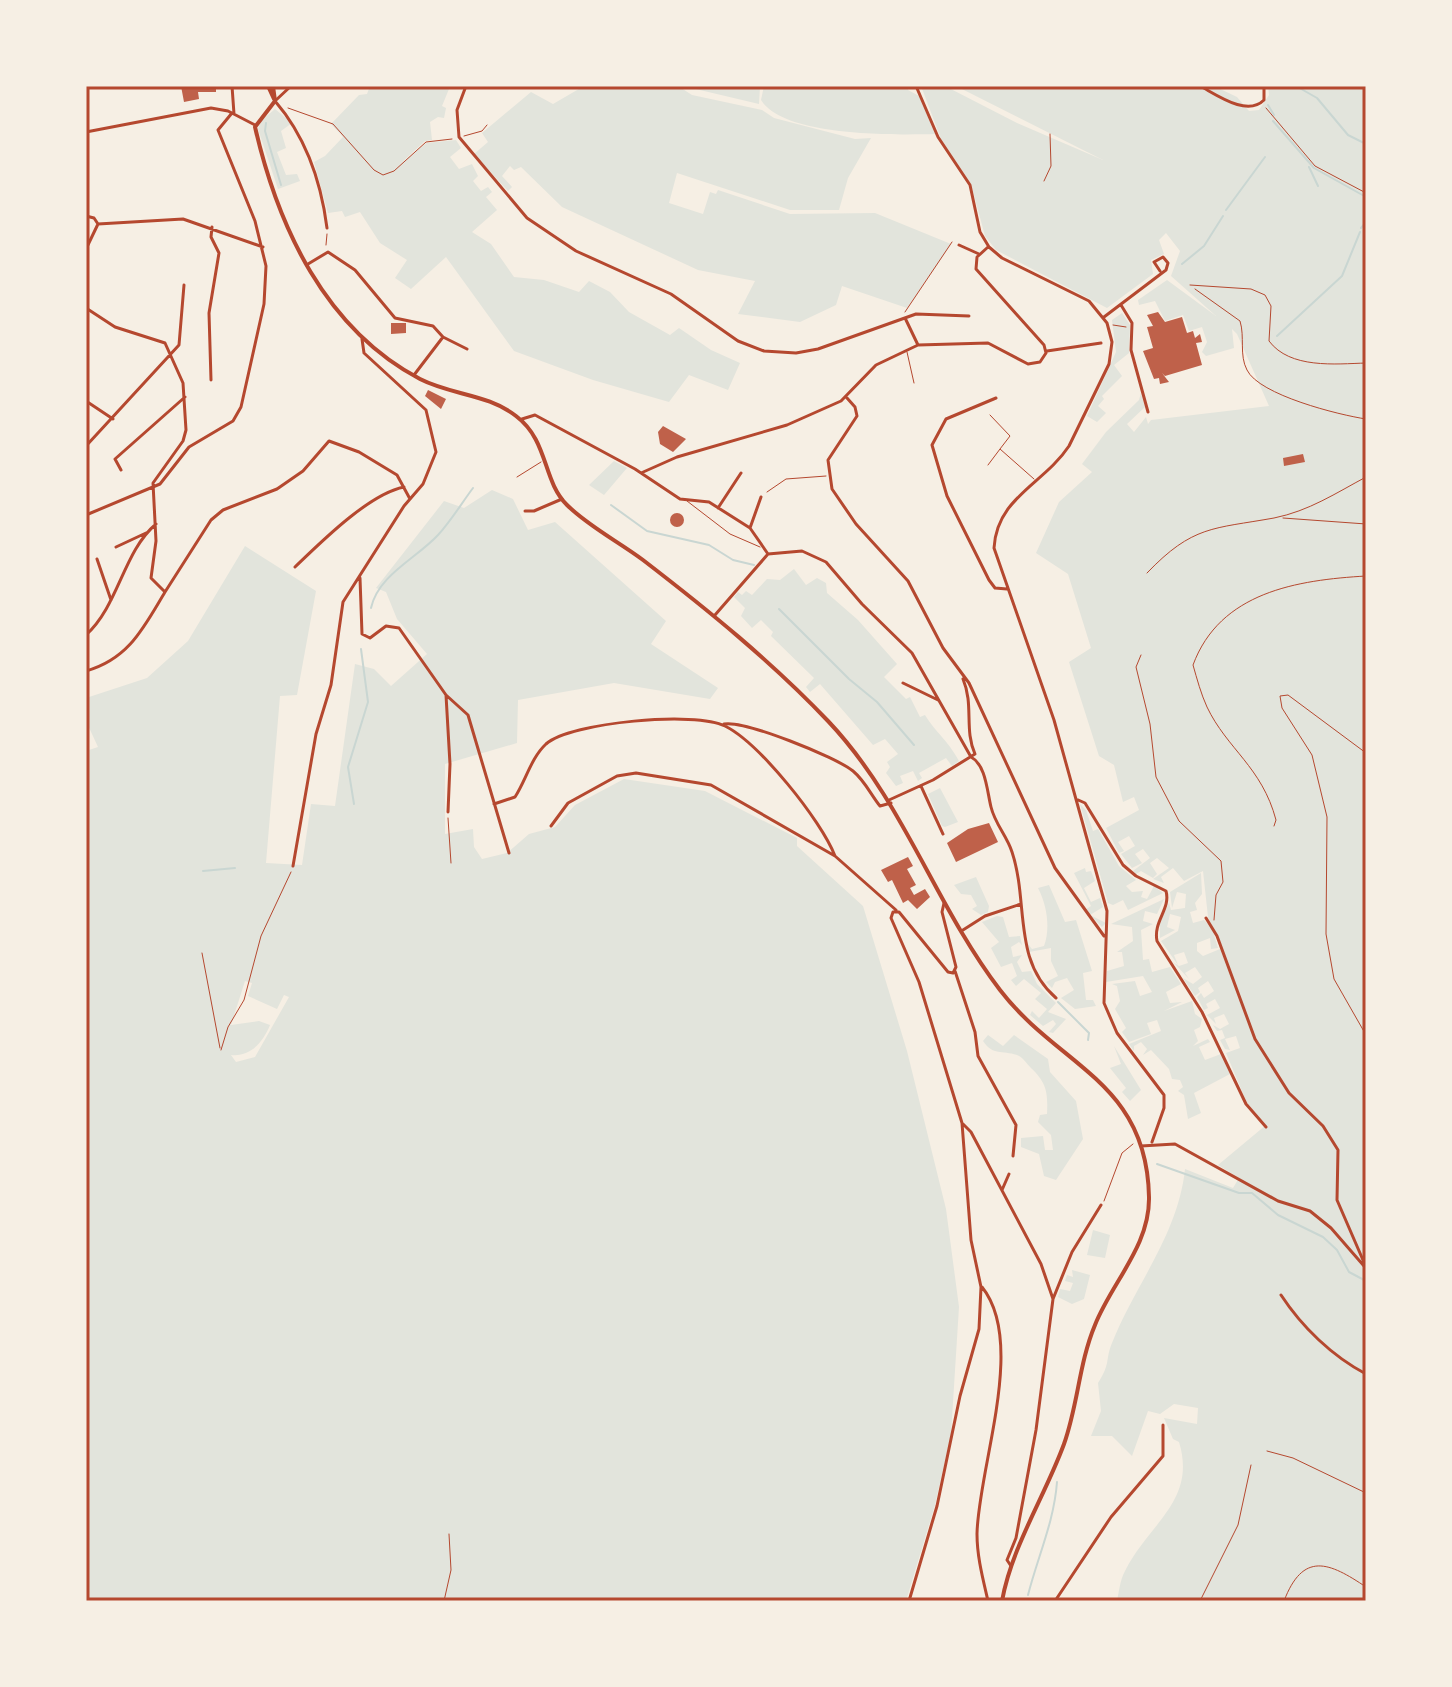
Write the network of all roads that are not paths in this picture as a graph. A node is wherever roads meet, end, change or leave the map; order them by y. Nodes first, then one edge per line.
1 (232, 86) edge
2 (270, 86) edge
3 (291, 86) edge
4 (466, 86) edge
5 (916, 86) edge
6 (1200, 86) edge
7 (1264, 86) edge
8 (275, 101) junction
9 (233, 113) junction
10 (255, 125) junction
11 (86, 132) edge
12 (86, 216) edge
13 (98, 224) junction
14 (212, 227) junction
15 (327, 228) road end
16 (959, 245) dead end
17 (263, 247) junction
18 (989, 247) junction
19 (86, 249) edge
20 (979, 254) junction
21 (305, 266) junction
22 (1160, 271) dead end
23 (184, 285) dead end
24 (1121, 305) junction
25 (86, 308) edge
26 (969, 316) dead end
27 (1104, 317) junction
28 (906, 320) junction
29 (443, 337) junction
30 (362, 339) junction
31 (1101, 343) dead end
32 (918, 345) junction
33 (467, 349) dead end
34 (906, 350) junction
35 (1046, 351) junction
36 (171, 352) junction
37 (414, 375) junction
38 (211, 380) dead end
39 (914, 383) dead end
40 (185, 397) junction
41 (847, 398) junction
42 (996, 398) dead end
43 (86, 401) edge
44 (1148, 412) dead end
45 (990, 415) dead end
46 (113, 420) junction
47 (521, 420) junction
48 (86, 446) edge
49 (1000, 449) junction
50 (547, 460) junction
51 (988, 465) dead end
52 (121, 470) dead end
53 (641, 473) junction
54 (741, 473) dead end
55 (517, 477) dead end
56 (1036, 480) junction
57 (153, 486) junction
58 (404, 487) junction
59 (761, 497) road end
60 (410, 499) junction
61 (562, 499) junction
62 (687, 500) junction
63 (718, 508) junction
64 (525, 511) dead end
65 (86, 515) edge
66 (156, 524) junction
67 (750, 528) junction
68 (145, 536) junction
69 (762, 546) junction
70 (116, 547) dead end
71 (768, 554) junction
72 (97, 559) dead end
73 (295, 567) dead end
74 (360, 574) junction
75 (1007, 589) junction
76 (165, 592) junction
77 (111, 600) junction
78 (714, 616) junction
79 (86, 635) edge
80 (86, 671) edge
81 (963, 679) junction
82 (903, 683) dead end
83 (446, 695) junction
84 (938, 700) junction
85 (723, 725) junction
86 (971, 757) junction
87 (921, 786) junction
88 (1076, 799) junction
89 (890, 802) junction
90 (494, 804) junction
91 (448, 812) road end
92 (551, 826) dead end
93 (943, 834) dead end
94 (509, 853) dead end
95 (835, 856) junction
96 (293, 866) road end
97 (944, 903) junction
98 (1021, 904) junction
99 (897, 910) junction
100 (1206, 918) dead end
101 (963, 930) junction
102 (1104, 936) junction
103 (955, 971) junction
104 (1056, 998) dead end
105 (962, 1123) junction
106 (1266, 1127) dead end
107 (1152, 1142) junction
108 (1140, 1144) junction
109 (1013, 1156) dead end
110 (1009, 1174) dead end
111 (1002, 1190) junction
112 (1101, 1206) road end
113 (1366, 1267) edge
114 (981, 1287) junction
115 (1281, 1295) dead end
116 (1053, 1299) junction
117 (1366, 1374) edge
118 (1163, 1425) dead end
119 (1011, 1566) junction
120 (909, 1601) edge
121 (988, 1601) edge
122 (1002, 1601) edge
123 (1055, 1601) edge

1 - 9 street
2 - 8 main road
3 - 8 street
4 - 28 street
5 - 18 street
6 - 7 street
8 - 10 main road
8 - 15 street
9 - 10 street
9 - 11 street
9 - 17 street
10 - 21 main road
12 - 13 street
13 - 14 street
13 - 19 street
14 - 17 street
14 - 38 street
16 - 20 street
17 - 57 street
18 - 20 street
18 - 27 street
20 - 35 street
21 - 29 street
21 - 30 main road
22 - 24 street
23 - 36 street
24 - 27 street
24 - 44 street
25 - 36 street
26 - 28 street
27 - 56 street
28 - 32 street
29 - 33 street
29 - 37 street
30 - 37 main road
30 - 60 street
31 - 35 street
32 - 34 street
32 - 35 street
34 - 39 lane
34 - 41 street
36 - 40 street
36 - 46 street
37 - 47 main road
40 - 52 street
40 - 57 street
41 - 53 street
41 - 81 street
42 - 75 street
43 - 46 street
45 - 49 lane
46 - 48 street
47 - 50 main road
47 - 53 street
49 - 51 lane
49 - 56 lane
50 - 55 lane
50 - 61 main road
53 - 62 street
54 - 63 street
56 - 75 street
57 - 65 street
57 - 66 street
58 - 60 street
58 - 73 street
58 - 76 street
59 - 67 street
60 - 74 street
61 - 64 street
61 - 78 main road
62 - 63 street
62 - 69 lane
63 - 67 street
66 - 68 street
66 - 76 street
67 - 69 street
68 - 70 street
68 - 77 street
69 - 71 street
71 - 78 street
71 - 84 street
72 - 77 street
74 - 83 street
74 - 96 street
75 - 88 street
76 - 80 street
77 - 79 street
78 - 89 main road
81 - 86 street
81 - 102 street
82 - 84 street
83 - 90 street
83 - 91 street
84 - 86 street
85 - 89 street
85 - 90 street
85 - 95 street
86 - 87 street
86 - 98 street
87 - 89 street
87 - 93 street
88 - 102 street
88 - 106 street
89 - 97 main road
90 - 94 street
92 - 95 street
95 - 99 street
97 - 101 main road
97 - 103 street
98 - 101 street
98 - 104 street
99 - 103 street
99 - 105 street
100 - 113 street
101 - 108 main road
102 - 107 street
103 - 109 street
105 - 111 street
105 - 114 street
107 - 108 street
107 - 113 street
108 - 119 main road
110 - 111 street
111 - 116 street
112 - 116 street
114 - 120 street
114 - 121 street
115 - 117 street
116 - 119 street
118 - 123 street
119 - 122 main road

